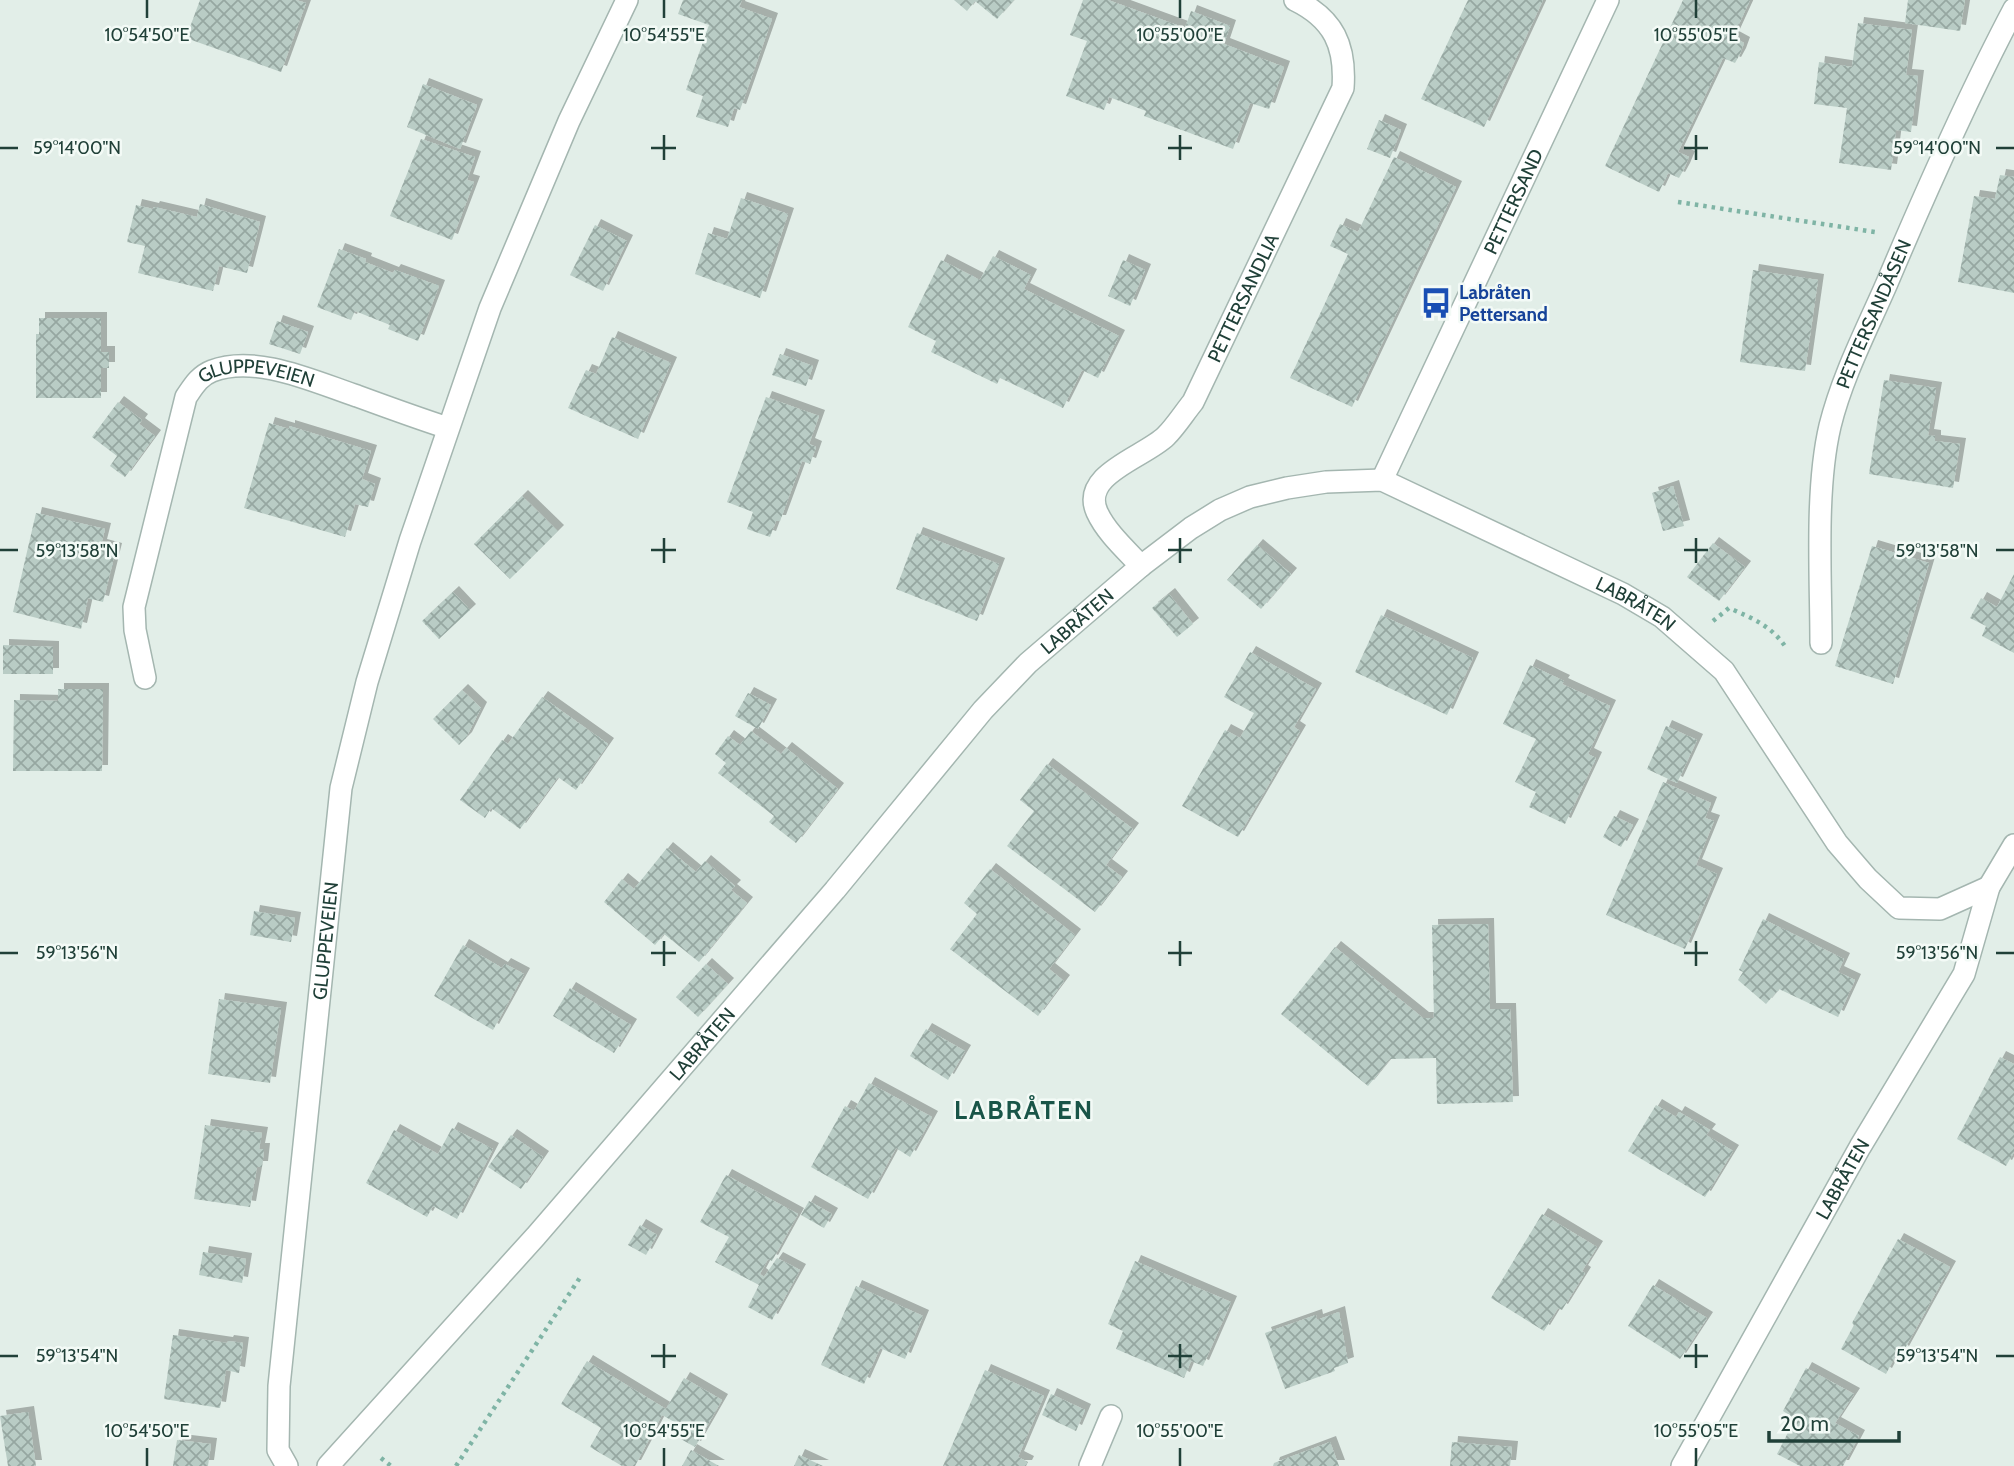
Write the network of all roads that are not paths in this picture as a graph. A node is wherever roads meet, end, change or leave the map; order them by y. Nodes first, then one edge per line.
1 (627, 0) edge
2 (1295, 0) edge
3 (1608, 0) edge
4 (2014, 9) edge
5 (448, 428) junction
6 (1382, 480) junction
7 (1141, 566) junction
8 (1821, 643) road end
9 (145, 678) dead end
10 (2014, 845) edge
11 (1989, 887) junction
12 (1111, 1416) dead end
13 (286, 1466) edge
14 (328, 1466) edge
15 (1090, 1466) edge
16 (1682, 1466) edge

1 - 5 street, GLUPPEVEIEN
2 - 7 street, PETTERSANDLIA
3 - 6 street, PETTERSAND
4 - 8 street, PETTERSANDÅSEN
5 - 9 street, GLUPPEVEIEN
5 - 13 street, GLUPPEVEIEN
6 - 7 street, LABRÅTEN
6 - 11 street, LABRÅTEN
7 - 14 street, LABRÅTEN
10 - 11 street, LABRÅTEN
11 - 16 street, LABRÅTEN
12 - 15 street

